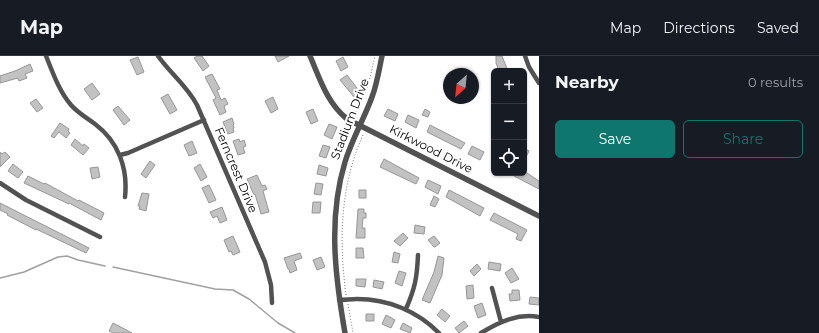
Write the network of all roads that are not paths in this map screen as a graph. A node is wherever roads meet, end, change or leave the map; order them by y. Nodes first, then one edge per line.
1 (46, 56) edge
2 (158, 56) edge
3 (310, 56) edge
4 (382, 56) edge
5 (525, 56) edge
6 (539, 83) edge
7 (204, 120) junction
8 (360, 125) junction
9 (120, 156) junction
10 (0, 183) edge
11 (125, 197) dead end
12 (539, 216) edge
13 (100, 237) dead end
14 (418, 255) dead end
15 (492, 288) dead end
16 (339, 300) junction
17 (272, 303) dead end
18 (406, 309) junction
19 (539, 317) edge
20 (501, 322) junction
21 (345, 333) edge
22 (439, 333) edge
23 (481, 333) edge

1 - 9 street
2 - 7 street, Ferncrest Drive
3 - 8 street, Kirkwood Drive
4 - 8 street, Stadium Drive
5 - 6 street
7 - 9 street
7 - 17 street, Ferncrest Drive
8 - 12 street, Kirkwood Drive
8 - 16 street, Stadium Drive
9 - 11 street
10 - 13 street
14 - 18 street
15 - 20 street
16 - 18 street
16 - 21 street, Stadium Drive
18 - 22 street
19 - 20 street
20 - 23 street

